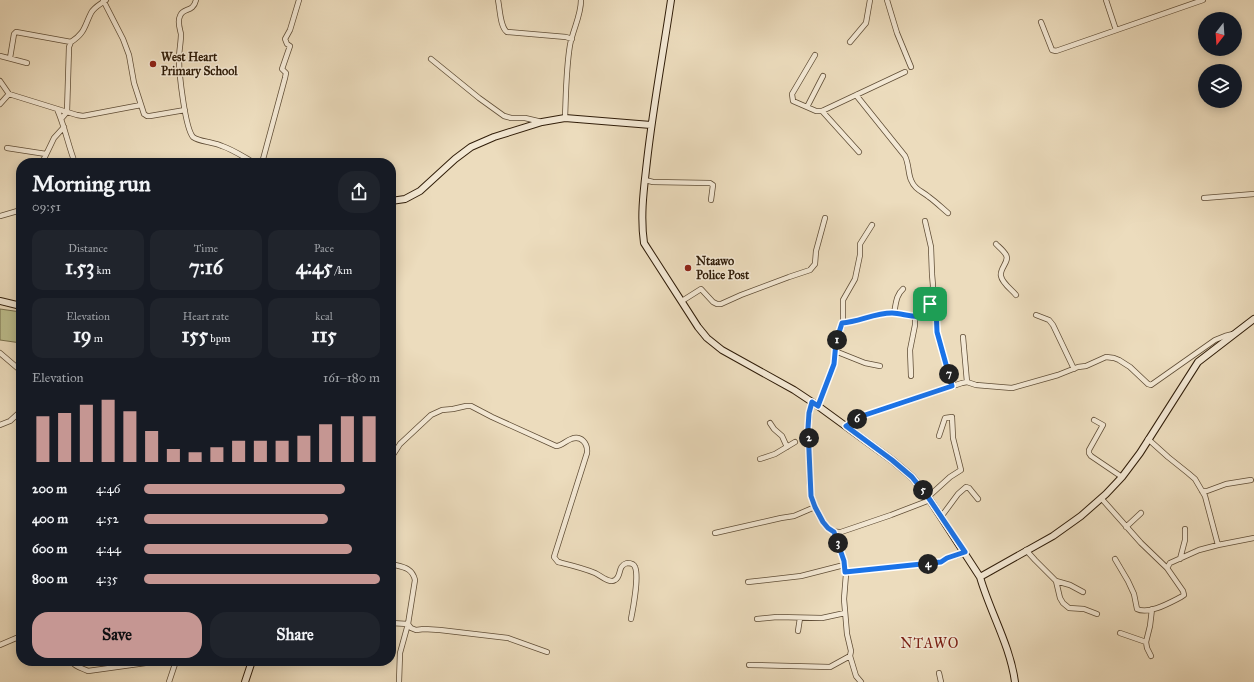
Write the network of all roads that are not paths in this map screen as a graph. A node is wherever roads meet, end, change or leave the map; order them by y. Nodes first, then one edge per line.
1 (196, 0) edge
2 (299, 0) edge
3 (498, 0) edge
4 (581, 0) edge
5 (671, 0) edge
6 (870, 0) edge
7 (887, 0) edge
8 (1106, 0) edge
9 (1204, 0) edge
10 (104, 1) edge
11 (1041, 22) dead end
12 (1116, 30) junction
13 (572, 39) junction
14 (71, 42) junction
15 (850, 42) dead end
16 (815, 55) dead end
17 (0, 56) edge
18 (10, 58) junction
19 (431, 59) dead end
20 (27, 63) dead end
21 (911, 67) dead end
22 (904, 72) dead end
23 (823, 76) dead end
24 (0, 81) edge
25 (9, 94) junction
26 (856, 94) junction
27 (0, 104) edge
28 (141, 105) junction
29 (807, 107) junction
30 (57, 109) junction
31 (185, 110) junction
32 (822, 110) junction
33 (66, 112) junction
34 (565, 118) junction
35 (61, 119) junction
36 (542, 122) junction
37 (651, 125) junction
38 (64, 127) junction
39 (7, 148) dead end
40 (858, 152) dead end
41 (46, 154) junction
42 (44, 158) edge
43 (74, 158) edge
44 (246, 158) edge
45 (263, 158) edge
46 (645, 180) junction
47 (1254, 194) edge
48 (1204, 198) dead end
49 (396, 200) edge
50 (711, 200) dead end
51 (16, 211) edge
52 (948, 213) dead end
53 (0, 216) edge
54 (825, 218) dead end
55 (924, 221) dead end
56 (872, 225) dead end
57 (996, 244) dead end
58 (903, 289) dead end
59 (1016, 295) dead end
60 (0, 301) edge
61 (682, 301) junction
62 (930, 304) junction
63 (16, 305) edge
64 (894, 313) junction
65 (1036, 315) dead end
66 (916, 316) junction
67 (1254, 319) edge
68 (842, 323) junction
69 (1234, 334) junction
70 (963, 337) dead end
71 (835, 351) junction
72 (0, 353) edge
73 (880, 366) dead end
74 (16, 367) edge
75 (1074, 369) junction
76 (911, 376) dead end
77 (967, 382) junction
78 (952, 386) junction
79 (812, 402) junction
80 (818, 406) junction
81 (16, 416) edge
82 (1094, 420) dead end
83 (770, 423) dead end
84 (0, 425) edge
85 (846, 426) junction
86 (939, 436) dead end
87 (1148, 439) junction
88 (795, 442) dead end
89 (787, 447) junction
90 (396, 450) edge
91 (760, 459) dead end
92 (1122, 477) junction
93 (1251, 480) dead end
94 (1202, 491) junction
95 (929, 498) junction
96 (1101, 498) junction
97 (978, 499) dead end
98 (815, 507) junction
99 (1141, 513) dead end
100 (941, 516) junction
101 (1126, 527) junction
102 (1185, 529) dead end
103 (834, 532) junction
104 (715, 533) dead end
105 (1254, 538) edge
106 (1218, 545) junction
107 (1026, 550) junction
108 (965, 552) junction
109 (1115, 559) dead end
110 (1180, 559) junction
111 (396, 565) edge
112 (844, 565) junction
113 (1167, 568) junction
114 (845, 572) junction
115 (980, 577) junction
116 (748, 582) dead end
117 (1056, 582) junction
118 (1083, 592) dead end
119 (1152, 609) junction
120 (845, 613) junction
121 (1097, 614) dead end
122 (800, 618) junction
123 (631, 619) dead end
124 (757, 619) dead end
125 (396, 623) edge
126 (408, 624) junction
127 (798, 631) dead end
128 (1120, 633) dead end
129 (16, 638) edge
130 (1146, 642) junction
131 (0, 645) edge
132 (546, 652) dead end
133 (850, 656) junction
134 (1151, 656) dead end
135 (749, 665) dead end
136 (77, 666) edge
137 (124, 666) edge
138 (174, 666) edge
139 (250, 666) edge
140 (939, 673) dead end
141 (169, 682) edge
142 (245, 682) edge
143 (399, 682) edge
144 (861, 682) edge
145 (941, 682) edge
146 (1015, 682) edge

1 - 31 street
2 - 45 street
3 - 13 street
4 - 13 street
5 - 37 street
6 - 15 street
7 - 21 street
8 - 12 street
9 - 12 street
10 - 14 street
10 - 28 street
11 - 12 street
13 - 34 street
14 - 18 street
14 - 33 street
16 - 29 street
17 - 18 street
18 - 20 street
19 - 36 street
22 - 26 street
23 - 29 street
24 - 25 street
25 - 27 street
25 - 30 street
26 - 32 street
26 - 52 street
28 - 31 street
28 - 33 street
29 - 32 street
30 - 33 street
30 - 35 street
31 - 44 street
32 - 40 street
33 - 35 street
34 - 36 street
34 - 37 street
35 - 38 street
36 - 49 street
37 - 46 street
38 - 41 street
38 - 43 street
39 - 41 street
41 - 42 street
46 - 50 street
46 - 61 street
47 - 48 street
51 - 53 street
54 - 61 street
55 - 62 street
56 - 68 street
57 - 59 street
58 - 64 street
60 - 63 street
61 - 79 street
62 - 66 street
62 - 78 street
64 - 66 street
64 - 68 street
65 - 75 street
66 - 76 street
67 - 69 street
68 - 71 street
69 - 75 street
69 - 87 street
70 - 77 street
71 - 73 street
71 - 80 street
72 - 74 street
75 - 77 street
77 - 78 street
78 - 85 street
79 - 80 street
79 - 98 street
80 - 85 street
81 - 84 street
82 - 92 street
83 - 89 street
85 - 95 street
86 - 95 street
87 - 92 street
87 - 94 street
88 - 89 street
89 - 91 street
90 - 123 street
92 - 96 street
93 - 94 street
94 - 106 street
95 - 100 street
95 - 103 street
96 - 101 street
96 - 107 street
97 - 100 street
98 - 103 street
98 - 104 street
99 - 101 street
100 - 108 street
101 - 113 street
102 - 110 street
103 - 112 street
105 - 106 street
106 - 110 street
107 - 115 street
107 - 117 street
108 - 114 street
108 - 115 street
109 - 119 street
110 - 113 street
111 - 126 street
112 - 114 street
112 - 116 street
113 - 119 street
114 - 120 street
115 - 146 street
117 - 118 street
117 - 121 street
119 - 130 street
120 - 122 street
120 - 133 street
122 - 124 street
122 - 127 street
125 - 126 street
126 - 132 street
126 - 143 street
128 - 130 street
129 - 131 street
130 - 134 street
133 - 135 street
133 - 144 street
136 - 137 street
138 - 141 street
139 - 142 street
140 - 145 street

